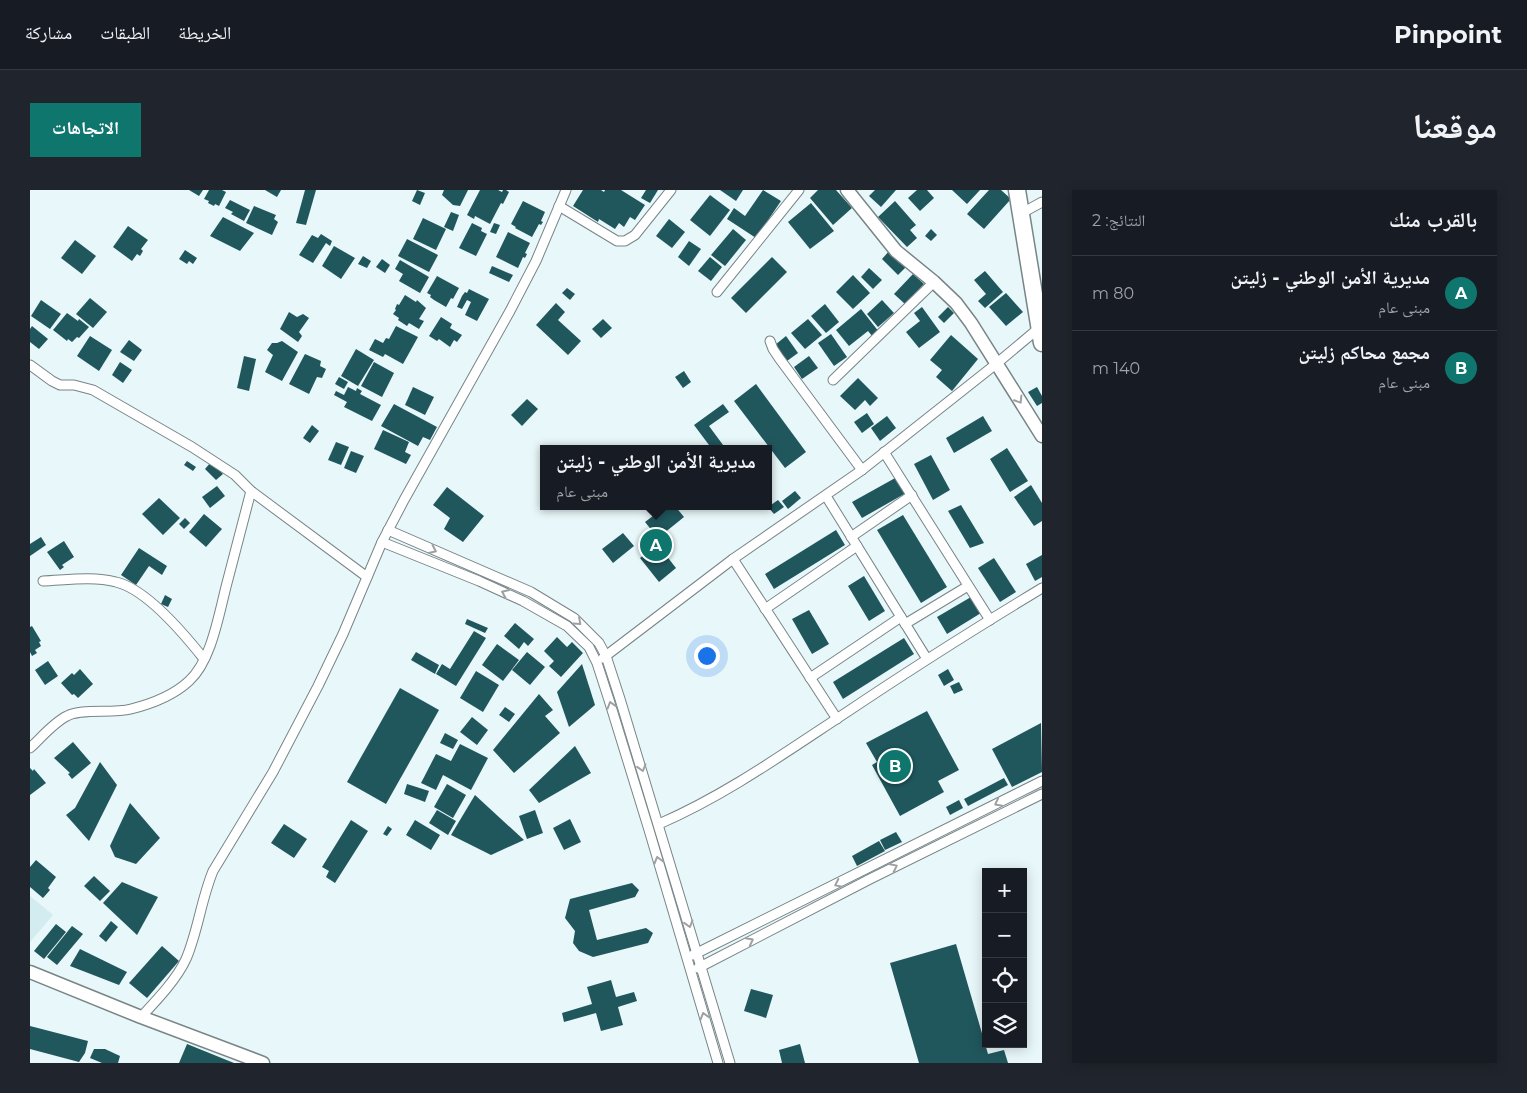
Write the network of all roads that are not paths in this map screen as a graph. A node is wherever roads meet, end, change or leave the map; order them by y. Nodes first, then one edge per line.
1 (566, 190) edge
2 (671, 190) edge
3 (799, 190) edge
4 (847, 190) edge
5 (1017, 190) edge
6 (1042, 202) edge
7 (559, 206) junction
8 (1020, 214) junction
9 (934, 282) junction
10 (717, 292) dead end
11 (1040, 336) edge
12 (770, 341) dead end
13 (996, 364) junction
14 (30, 365) edge
15 (833, 380) dead end
16 (1042, 436) edge
17 (884, 452) junction
18 (862, 470) junction
19 (251, 491) junction
20 (912, 495) junction
21 (826, 496) junction
22 (388, 530) junction
23 (851, 537) junction
24 (382, 542) junction
25 (857, 546) junction
26 (733, 559) junction
27 (367, 577) junction
28 (43, 581) dead end
29 (968, 586) junction
30 (1042, 588) edge
31 (765, 609) junction
32 (990, 620) junction
33 (903, 621) junction
34 (606, 656) junction
35 (204, 659) junction
36 (927, 659) junction
37 (597, 663) junction
38 (810, 678) junction
39 (837, 719) junction
40 (30, 748) edge
41 (1042, 781) edge
42 (1042, 794) edge
43 (659, 824) junction
44 (866, 870) junction
45 (870, 879) junction
46 (698, 953) junction
47 (687, 958) junction
48 (701, 966) junction
49 (691, 971) junction
50 (30, 972) edge
51 (141, 1017) junction
52 (263, 1063) edge
53 (718, 1063) edge
54 (730, 1063) edge

1 - 7 street
2 - 7 street
3 - 10 street
4 - 9 street
5 - 8 highway
6 - 8 street
7 - 22 street
8 - 11 highway
9 - 13 street
9 - 15 street
11 - 13 street
12 - 18 street
13 -> 16 street
13 - 17 street
14 - 19 street
17 - 18 street
17 - 20 street
18 - 21 street
19 - 27 street
19 - 35 street
20 - 23 street
20 - 29 street
21 - 23 street
21 - 26 street
22 - 24 street
22 -> 34 street
23 - 25 street
24 - 27 street
37 -> 24 street
25 - 31 street
25 - 33 street
26 - 31 street
26 - 34 street
27 - 51 street
28 - 35 street
29 - 32 street
29 - 33 street
30 - 32 street
31 - 38 street
32 - 36 street
33 - 36 street
33 - 38 street
34 - 37 street
34 -> 43 street
35 - 40 street
36 - 39 street
47 -> 37 street
38 - 39 street
39 - 43 street
41 -> 44 street
45 -> 42 street
43 -> 46 street
44 - 45 street
44 -> 46 street
48 -> 45 street
46 - 47 street
46 - 48 street
47 - 49 street
48 - 49 street
48 - 54 street
53 -> 49 street
50 - 51 street
51 - 52 street

